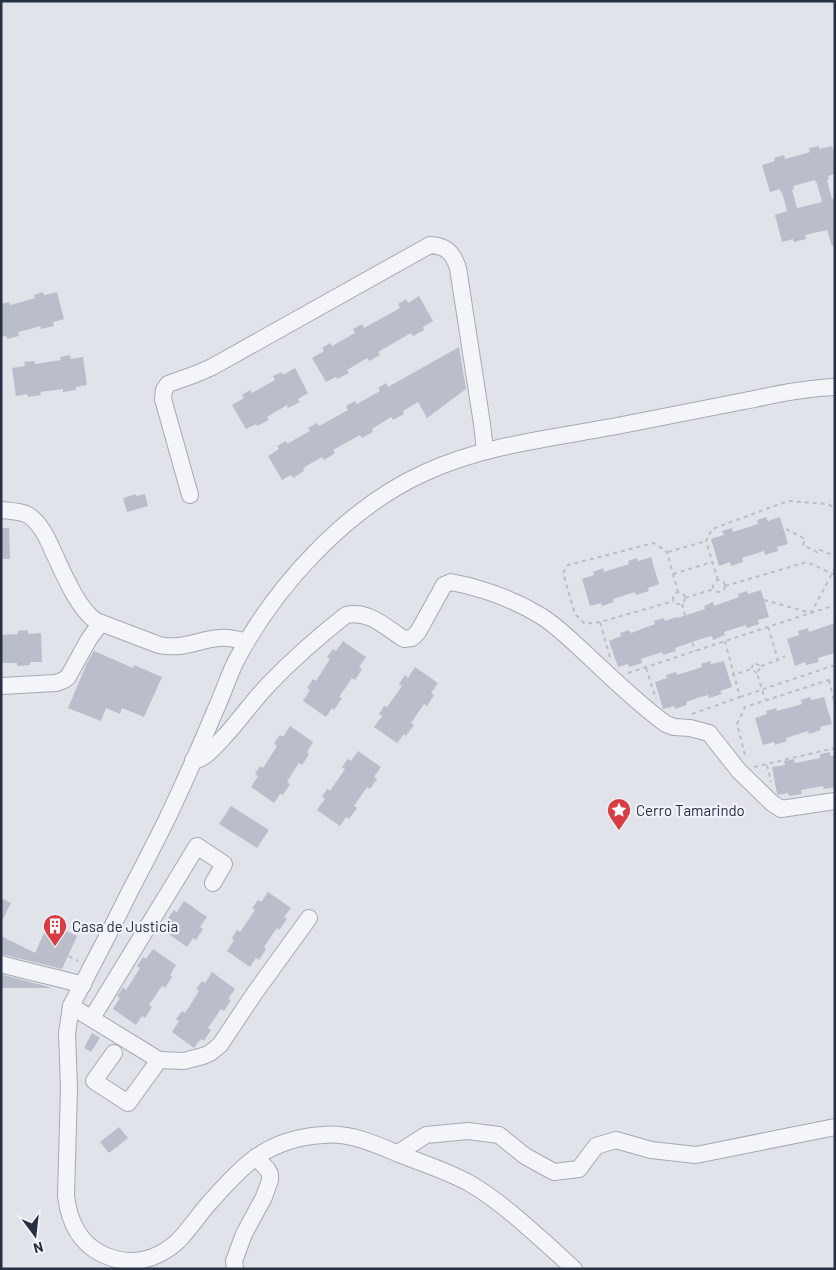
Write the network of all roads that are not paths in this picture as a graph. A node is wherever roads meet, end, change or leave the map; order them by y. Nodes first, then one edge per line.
1 (835, 388) edge
2 (485, 450) junction
3 (190, 495) dead end
4 (1, 510) edge
5 (101, 623) junction
6 (246, 642) junction
7 (1, 686) edge
8 (193, 760) junction
9 (835, 801) edge
10 (213, 883) dead end
11 (309, 918) dead end
12 (7, 958) edge
13 (83, 985) junction
14 (71, 1006) junction
15 (92, 1018) junction
16 (114, 1053) dead end
17 (159, 1060) junction
18 (835, 1127) edge
19 (398, 1153) junction
20 (256, 1157) junction
21 (235, 1269) edge
22 (574, 1269) edge

1 - 2 street
2 - 3 street
2 - 6 street
4 - 5 street
5 - 6 street
5 - 7 street
6 - 8 street
8 - 9 street
8 - 13 street
10 - 15 street
11 - 17 street
12 - 13 street
13 - 14 street
14 - 15 street
14 - 20 street
15 - 17 street
16 - 17 street
18 - 19 street
19 - 20 street
19 - 22 street
20 - 21 street

